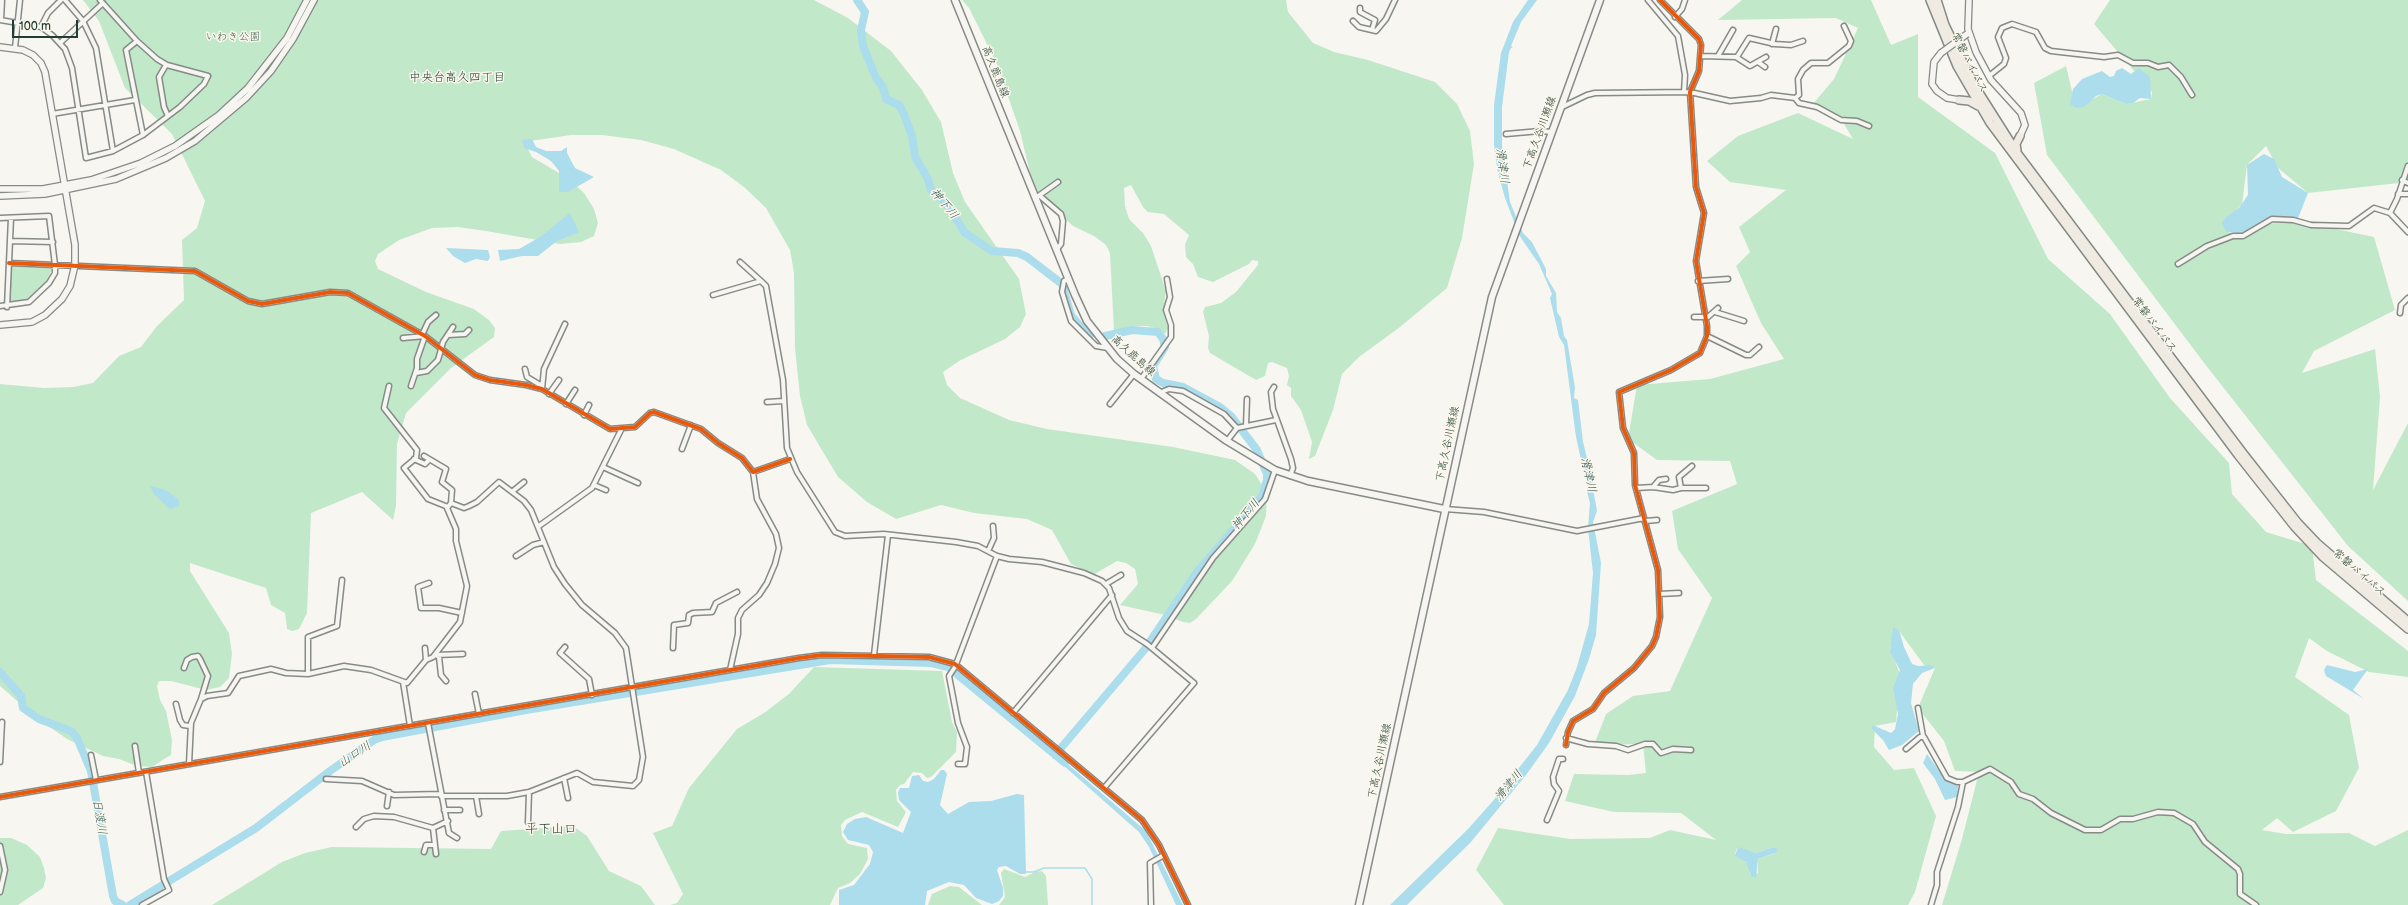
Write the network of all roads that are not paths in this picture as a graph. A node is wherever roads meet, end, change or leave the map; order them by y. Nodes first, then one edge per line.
1 (2, 0) edge
2 (20, 0) edge
3 (61, 0) edge
4 (65, 0) edge
5 (307, 0) edge
6 (314, 0) edge
7 (955, 0) edge
8 (1394, 0) edge
9 (1600, 0) edge
10 (1648, 0) edge
11 (1660, 0) edge
12 (1685, 0) edge
13 (1930, 0) edge
14 (1937, 0) edge
15 (1969, 0) edge
16 (102, 2) edge
17 (1360, 8) dead end
18 (1675, 17) junction
19 (1, 20) edge
20 (17, 21) junction
21 (83, 21) junction
22 (1353, 21) dead end
23 (1844, 26) dead end
24 (41, 27) junction
25 (1776, 29) dead end
26 (1372, 30) junction
27 (1733, 30) dead end
28 (1968, 31) junction
29 (1728, 40) junction
30 (137, 41) junction
31 (1803, 41) dead end
32 (60, 43) junction
33 (1734, 43) dead end
34 (1772, 44) junction
35 (0, 47) edge
36 (15, 48) junction
37 (1701, 56) junction
38 (1718, 56) junction
39 (1766, 57) dead end
40 (1737, 58) junction
41 (1758, 62) junction
42 (166, 65) junction
43 (266, 67) junction
44 (1765, 68) dead end
45 (271, 70) junction
46 (1989, 76) junction
47 (1968, 86) junction
48 (1684, 92) junction
49 (1690, 92) junction
50 (2192, 95) dead end
51 (1794, 98) junction
52 (135, 100) junction
53 (1960, 100) junction
54 (106, 106) junction
55 (1560, 108) junction
56 (1981, 109) junction
57 (79, 110) junction
58 (52, 114) junction
59 (168, 116) junction
60 (1868, 126) dead end
61 (1552, 132) junction
62 (2003, 132) junction
63 (1506, 134) dead end
64 (143, 135) junction
65 (2020, 136) junction
66 (113, 151) junction
67 (2018, 154) junction
68 (2408, 166) edge
69 (2402, 180) junction
70 (1058, 182) dead end
71 (2408, 183) edge
72 (64, 188) junction
73 (0, 190) edge
74 (2398, 194) junction
75 (2408, 194) edge
76 (0, 196) edge
77 (1038, 196) junction
78 (2390, 213) junction
79 (0, 218) edge
80 (11, 218) junction
81 (2408, 232) edge
82 (10, 241) junction
83 (53, 242) junction
84 (1057, 248) junction
85 (740, 262) dead end
86 (9, 263) junction
87 (2178, 264) dead end
88 (55, 265) junction
89 (75, 266) junction
90 (1166, 279) dead end
91 (1728, 279) dead end
92 (761, 281) junction
93 (1066, 281) junction
94 (1698, 281) junction
95 (713, 295) dead end
96 (2408, 298) edge
97 (0, 306) edge
98 (7, 306) junction
99 (2400, 314) dead end
100 (436, 315) dead end
101 (1694, 317) dead end
102 (1706, 317) junction
103 (1744, 320) dead end
104 (565, 324) dead end
105 (0, 325) edge
106 (453, 327) dead end
107 (469, 330) dead end
108 (424, 335) junction
109 (448, 335) junction
110 (1707, 336) junction
111 (403, 338) dead end
112 (1759, 347) dead end
113 (441, 348) junction
114 (1108, 348) junction
115 (525, 369) dead end
116 (416, 373) junction
117 (1134, 374) junction
118 (1141, 379) junction
119 (559, 380) dead end
120 (388, 386) dead end
121 (411, 386) dead end
122 (1274, 387) dead end
123 (542, 388) junction
124 (575, 390) dead end
125 (1159, 393) junction
126 (549, 394) junction
127 (1247, 399) dead end
128 (783, 401) junction
129 (767, 402) dead end
130 (566, 404) junction
131 (1110, 404) dead end
132 (589, 405) dead end
133 (584, 415) junction
134 (1276, 420) junction
135 (691, 425) junction
136 (1241, 427) junction
137 (621, 430) junction
138 (1227, 442) junction
139 (682, 449) dead end
140 (424, 456) dead end
141 (414, 459) junction
142 (790, 459) junction
143 (429, 460) junction
144 (1692, 466) dead end
145 (603, 467) junction
146 (1272, 468) junction
147 (753, 472) junction
148 (1290, 476) junction
149 (1666, 478) dead end
150 (524, 482) dead end
151 (638, 483) dead end
152 (594, 485) junction
153 (1653, 487) junction
154 (1636, 488) junction
155 (1681, 488) junction
156 (1706, 488) dead end
157 (606, 490) dead end
158 (513, 491) junction
159 (451, 503) junction
160 (448, 507) junction
161 (1444, 508) junction
162 (1645, 519) junction
163 (1657, 520) dead end
164 (539, 526) junction
165 (993, 526) dead end
166 (888, 535) junction
167 (544, 542) junction
168 (988, 549) junction
169 (516, 556) dead end
170 (997, 556) junction
171 (1121, 575) dead end
172 (342, 580) dead end
173 (429, 583) dead end
174 (1106, 584) junction
175 (738, 592) dead end
176 (1679, 593) dead end
177 (1659, 594) junction
178 (1112, 595) junction
179 (462, 613) junction
180 (2408, 621) edge
181 (2408, 629) edge
182 (1150, 646) junction
183 (565, 647) dead end
184 (426, 648) dead end
185 (673, 648) dead end
186 (463, 654) dead end
187 (436, 655) junction
188 (874, 655) junction
189 (426, 660) junction
190 (955, 665) junction
191 (184, 668) dead end
192 (730, 670) junction
193 (308, 674) junction
194 (446, 681) dead end
195 (403, 682) junction
196 (632, 689) junction
197 (475, 694) dead end
198 (592, 695) junction
199 (201, 699) junction
200 (176, 704) dead end
201 (1918, 708) dead end
202 (1013, 713) junction
203 (479, 714) junction
204 (2, 722) dead end
205 (428, 724) junction
206 (190, 726) junction
207 (410, 726) junction
208 (1923, 736) junction
209 (1566, 738) junction
210 (1566, 745) dead end
211 (135, 746) dead end
212 (1906, 749) dead end
213 (1691, 750) dead end
214 (91, 755) dead end
215 (1563, 759) dead end
216 (0, 762) edge
217 (189, 764) junction
218 (958, 764) dead end
219 (146, 772) junction
220 (139, 773) junction
221 (564, 778) junction
222 (326, 779) dead end
223 (94, 780) junction
224 (1963, 782) junction
225 (1104, 788) junction
226 (389, 792) junction
227 (529, 792) junction
228 (440, 795) junction
229 (476, 796) junction
230 (0, 797) edge
231 (568, 798) dead end
232 (387, 806) dead end
233 (444, 810) junction
234 (460, 810) dead end
235 (479, 814) dead end
236 (1547, 820) dead end
237 (448, 821) junction
238 (528, 822) dead end
239 (356, 827) dead end
240 (433, 828) junction
241 (457, 838) dead end
242 (435, 845) junction
243 (0, 846) edge
244 (424, 852) dead end
245 (436, 854) dead end
246 (1163, 856) junction
247 (0, 892) edge
248 (142, 905) edge
249 (1150, 905) edge
250 (1188, 905) edge
251 (1359, 905) edge
252 (1931, 905) edge
253 (2256, 905) edge

1 - 19 street
2 - 20 street
3 - 24 street
4 - 21 street
5 - 43 street
6 - 45 street
7 - 77 main road, 高久鹿島線
8 - 26 street
9 - 55 main road, 下高久谷川瀬線
10 - 48 street
11 - 18 street
12 - 18 street
13 - 47 highway, 常磐バイパス
14 - 62 highway, 常磐バイパス
15 - 28 street
16 - 21 street
16 - 30 street
17 - 26 street
18 - 37 street
19 - 20 street
20 - 24 street
20 - 36 street
21 - 32 street
21 - 54 street
22 - 26 street
23 - 51 street
24 - 32 street
25 - 34 street
27 - 29 street
28 - 46 street
28 - 53 street, bridge
29 - 33 street
29 - 38 street
30 - 42 street
30 - 52 street
31 - 34 street
32 - 57 street
34 - 40 street
35 - 36 street
36 - 58 street
37 - 38 street
37 - 49 street
38 - 40 street
39 - 41 street
40 - 41 street
41 - 44 street
42 - 59 street
42 - 59 street
43 - 45 street
43 - 72 street
45 - 72 street
46 - 50 street
46 - 65 street
47 - 53 highway
47 - 56 highway, 常磐バイパス
48 - 49 street
48 - 55 street
49 - 51 street
49 - 94 street
51 - 60 street
52 - 54 street
52 - 64 street
53 - 56 highway
54 - 57 street
54 - 66 street
55 - 61 main road, 下高久谷川瀬線
56 - 181 highway, 常磐バイパス
57 - 58 street
57 - 66 street
58 - 72 street
59 - 64 street
61 - 63 street
61 - 161 main road, 下高久谷川瀬線
62 - 65 highway
62 - 67 highway, 常磐バイパス
64 - 66 street
65 - 67 highway
67 - 180 highway, 常磐バイパス
68 - 69 street
69 - 71 street
69 - 74 street
70 - 77 street
72 - 73 street
72 - 76 street
72 - 89 street
74 - 75 street
74 - 78 street
77 - 84 main road, 高久鹿島線
77 - 84 street
78 - 81 street
78 - 87 street
79 - 80 street
80 - 82 street
80 - 83 street
82 - 83 street
82 - 86 street
83 - 88 street
84 - 93 main road, 高久鹿島線
85 - 92 street
86 - 88 street
86 - 98 street
88 - 89 street
88 - 98 street
89 - 105 street
89 - 108 street
90 - 118 street
91 - 94 street
92 - 95 street
92 - 128 street
93 - 114 main road, 高久鹿島線
93 - 114 street
94 - 102 street
96 - 99 street
97 - 98 street
100 - 108 street
101 - 102 street
102 - 103 street
102 - 110 street
104 - 123 street
106 - 109 street
107 - 109 street
108 - 111 street
108 - 113 street
108 - 116 street
109 - 113 street
110 - 112 street
110 - 154 street
113 - 116 street
113 - 123 street
114 - 117 main road, 高久鹿島線
115 - 123 street
116 - 121 street
117 - 118 main road, 高久鹿島線
117 - 131 street
118 - 125 main road, 高久鹿島線
119 - 126 street
120 - 141 street
122 - 134 street
123 - 126 street
124 - 130 street
125 - 136 street
125 - 138 main road, 高久鹿島線
126 - 130 street
127 - 136 street
128 - 129 street
128 - 142 street
130 - 133 street
132 - 133 street
133 - 137 street
134 - 136 street
134 - 148 street
135 - 137 street
135 - 139 street
135 - 147 street
136 - 138 street
137 - 145 street
138 - 146 main road, 高久鹿島線
140 - 143 street
141 - 143 street
141 - 160 street
142 - 147 street
142 - 166 street
143 - 159 street
144 - 155 street
145 - 151 street
145 - 152 street
146 - 148 main road, 高久鹿島線
146 - 182 street
147 - 192 street
148 - 161 main road, 高久鹿島線
149 - 153 street
150 - 158 street
152 - 157 street
152 - 164 street
153 - 154 street
153 - 155 street
154 - 162 street
155 - 156 street
158 - 159 street
158 - 164 street
159 - 160 street
160 - 179 street
161 - 162 street
161 - 251 main road, 下高久谷川瀬線
162 - 163 street
162 - 177 street
164 - 167 street
165 - 168 street
166 - 168 street
166 - 188 street
167 - 169 street
167 - 196 street
168 - 170 street
170 - 174 street
170 - 190 street
171 - 174 street
172 - 193 street
173 - 179 street
174 - 178 street
175 - 185 street
176 - 177 street
177 - 209 street
178 - 182 street
178 - 202 street
179 - 187 street
182 - 225 street
183 - 198 street
184 - 189 street
186 - 187 street
187 - 189 street
187 - 194 street
188 - 190 street
188 - 192 street
189 - 195 street
190 - 202 street
190 - 218 street
191 - 199 street
192 - 196 street
193 - 195 street
193 - 199 street
195 - 207 street
196 - 198 street
196 - 221 street
197 - 203 street
198 - 203 street
199 - 206 street
200 - 206 street
201 - 208 street
202 - 225 street
203 - 205 street
204 - 216 street
205 - 207 street
205 - 228 street
206 - 217 street
207 - 217 street
208 - 212 street
208 - 224 street
209 - 210 street
209 - 213 street
211 - 220 street
214 - 223 street
215 - 236 street
217 - 219 street
219 - 220 street
219 - 248 street
220 - 223 street
221 - 227 street
221 - 231 street
222 - 226 street
223 - 230 street
224 - 252 street
224 - 253 street
225 - 246 street
226 - 228 street
226 - 232 street
227 - 229 street
227 - 238 street
228 - 229 street
228 - 233 street
229 - 235 street
233 - 234 street
233 - 237 street
237 - 240 street
237 - 241 street
239 - 240 street
240 - 242 street
242 - 244 street
242 - 245 street
243 - 247 street
246 - 249 street
246 - 250 street

